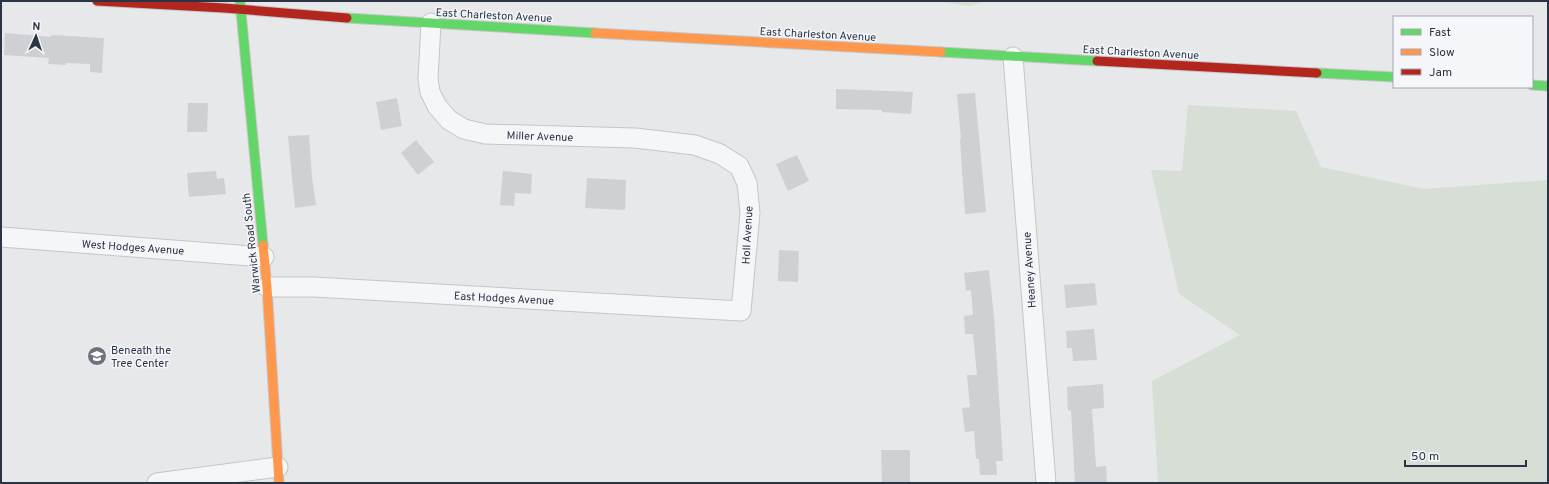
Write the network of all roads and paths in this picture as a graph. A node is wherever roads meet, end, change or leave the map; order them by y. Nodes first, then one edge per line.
1 (97, 1) edge
2 (240, 5) edge
3 (431, 23) junction
4 (1013, 57) junction
5 (1393, 77) edge
6 (1533, 85) edge
7 (1548, 86) edge
8 (734, 163) joint
9 (1, 237) edge
10 (264, 256) junction
11 (267, 287) junction
12 (741, 311) joint
13 (279, 475) edge
14 (157, 483) edge
15 (1046, 483) edge

1 - 2 street, East Charleston Avenue
2 - 3 street, East Charleston Avenue
2 - 10 street, Warwick Road South
3 - 4 street, East Charleston Avenue
3 - 8 street, Miller Avenue
4 - 5 street, East Charleston Avenue
4 - 15 street, Heaney Avenue
6 - 7 street
8 - 12 street, Holl Avenue
9 - 10 street, West Hodges Avenue
10 - 11 street, Warwick Road South
11 - 12 street, East Hodges Avenue
11 - 13 street, Warwick Road South
13 - 14 street

